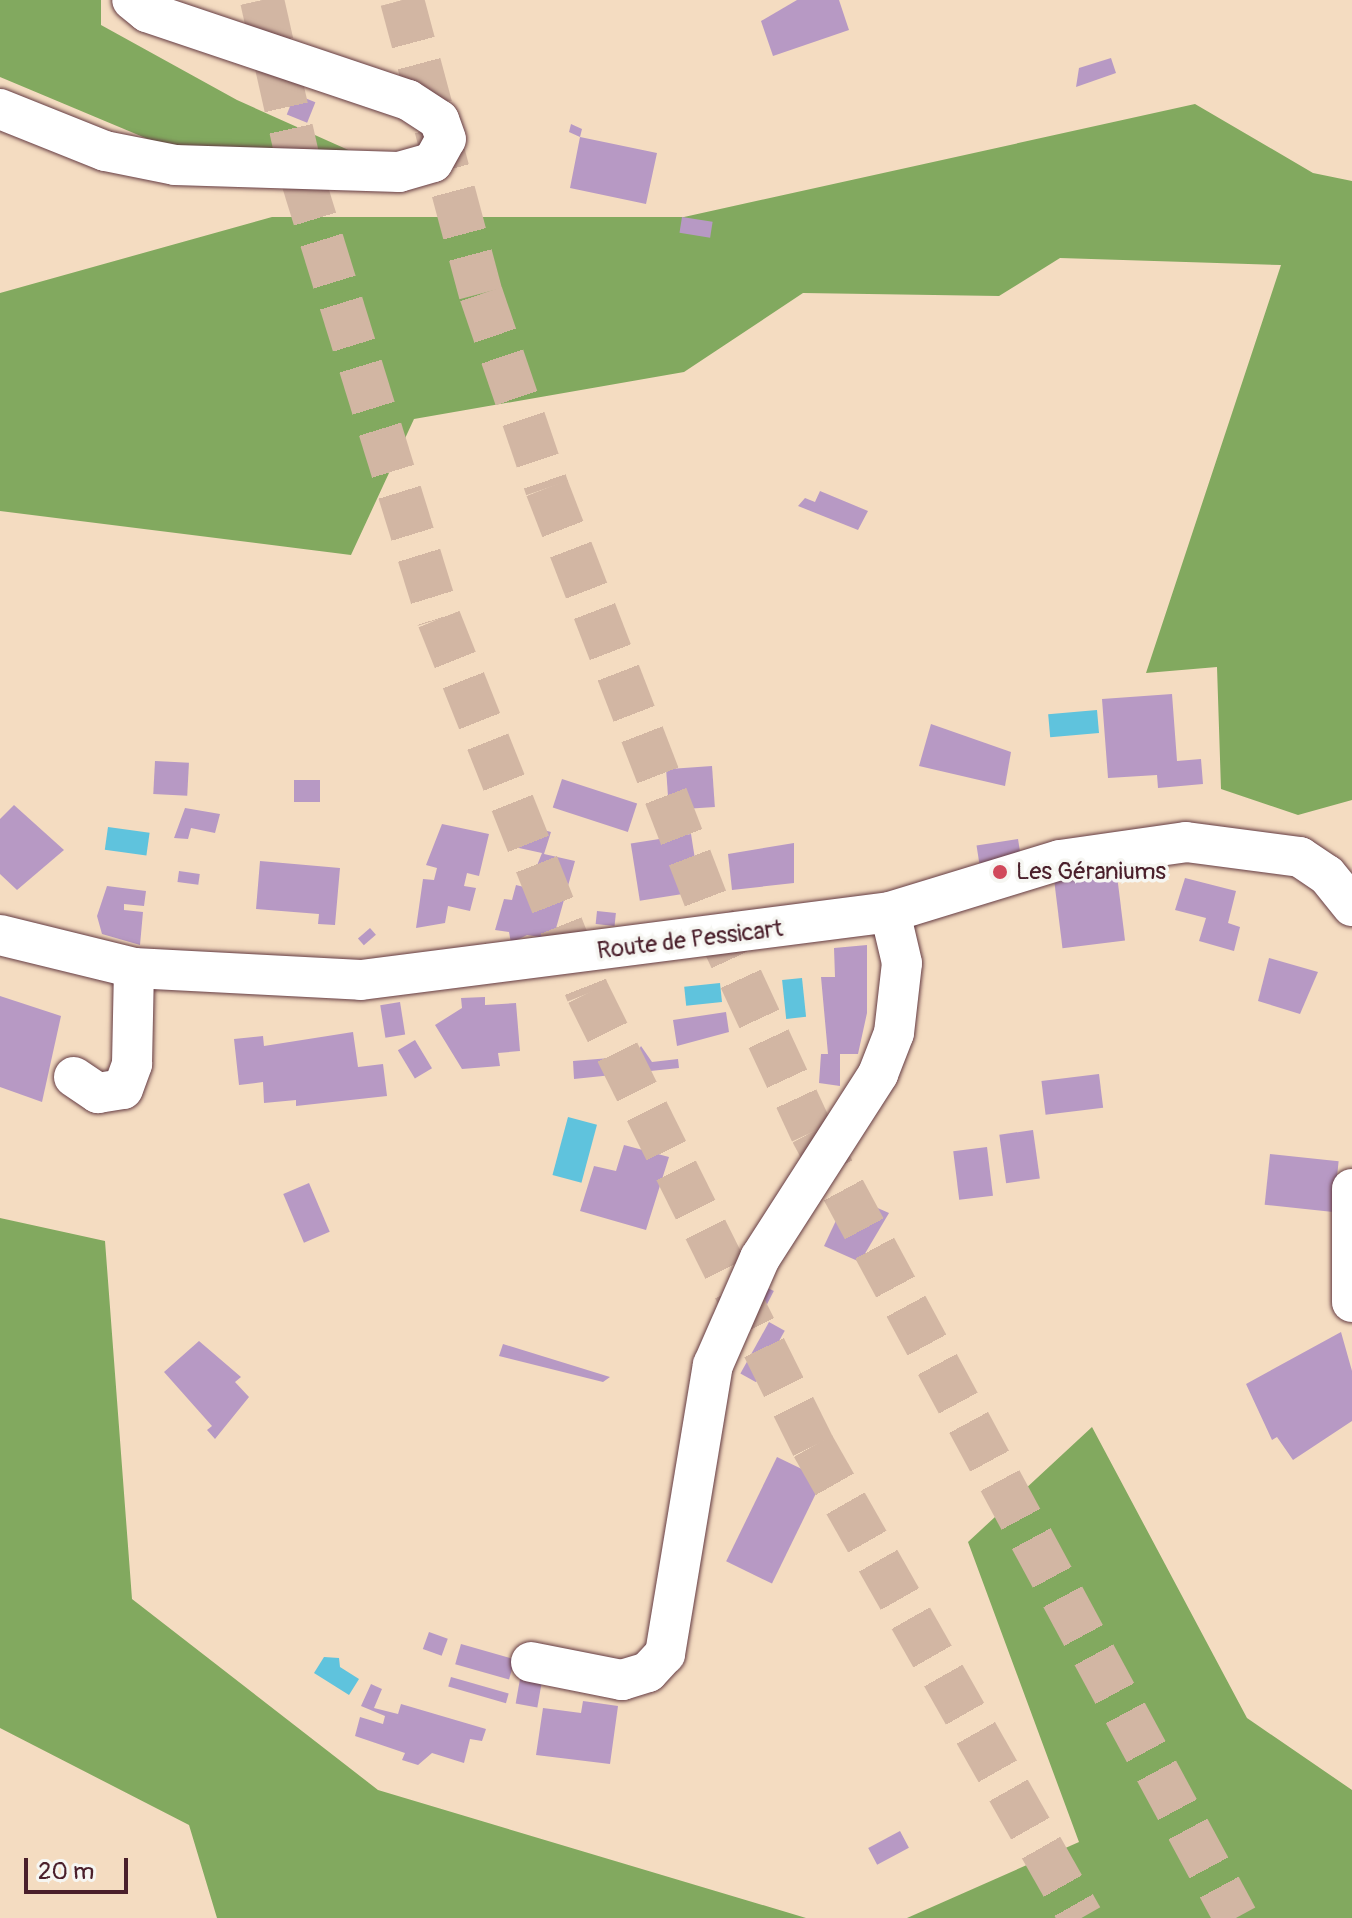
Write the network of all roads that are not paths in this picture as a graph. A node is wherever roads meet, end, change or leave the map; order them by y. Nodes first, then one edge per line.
1 (132, 0) edge
2 (0, 109) edge
3 (1352, 906) edge
4 (890, 912) junction
5 (0, 935) edge
6 (134, 968) junction
7 (74, 1077) dead end
8 (1352, 1189) edge
9 (1352, 1302) edge
10 (531, 1662) dead end

1 - 2 street
3 - 4 street, Route de Pessicart
4 - 6 street, Route de Pessicart
4 - 10 street
5 - 6 street, Route de Pessicart
6 - 7 street
8 - 9 street

